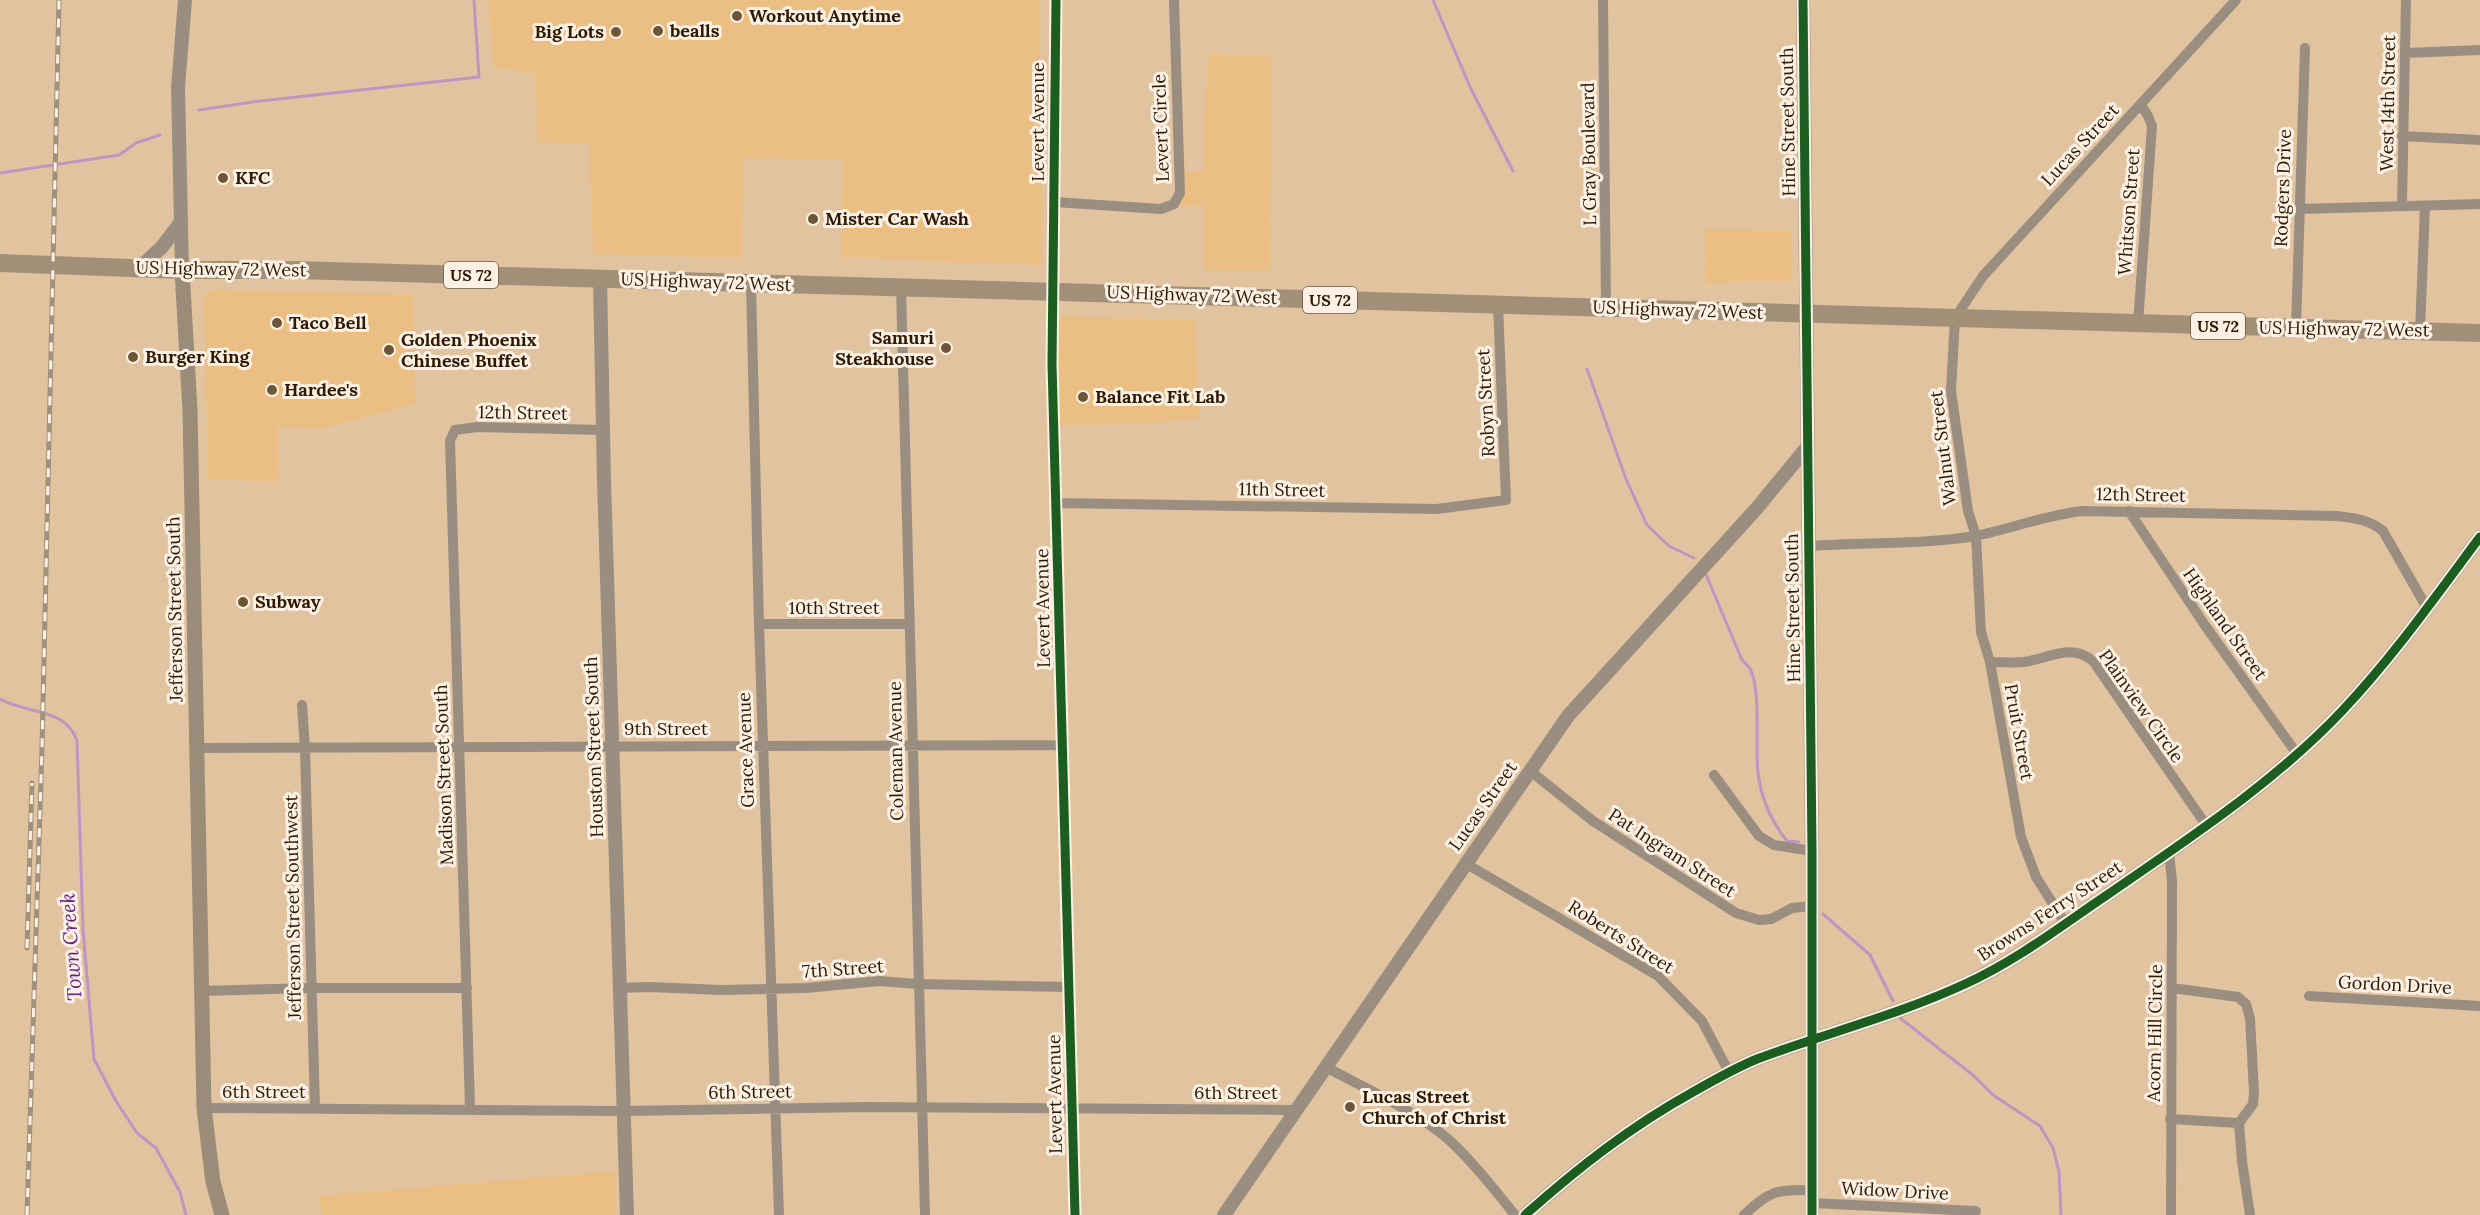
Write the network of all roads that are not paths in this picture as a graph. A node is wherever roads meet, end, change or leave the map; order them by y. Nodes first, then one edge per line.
1 (185, 0) edge
2 (1056, 0) edge
3 (1174, 0) edge
4 (1603, 0) edge
5 (1803, 0) edge
6 (2236, 0) edge
7 (2406, 0) edge
8 (2305, 48) dead end
9 (2480, 50) edge
10 (2406, 53) junction
11 (2141, 105) junction
12 (2402, 136) junction
13 (2480, 140) edge
14 (1054, 202) junction
15 (2480, 204) edge
16 (2402, 206) junction
17 (2425, 207) junction
18 (2298, 209) junction
19 (181, 222) junction
20 (0, 263) edge
21 (138, 269) junction
22 (182, 270) junction
23 (600, 279) junction
24 (751, 284) junction
25 (901, 287) junction
26 (1053, 291) junction
27 (1498, 305) junction
28 (1606, 307) junction
29 (1807, 314) junction
30 (1955, 318) junction
31 (2138, 324) junction
32 (2296, 328) junction
33 (2420, 331) junction
34 (2480, 333) edge
35 (602, 430) junction
36 (450, 441) joint
37 (1808, 446) junction
38 (1506, 500) joint
39 (1057, 502) junction
40 (2129, 511) junction
41 (1976, 536) junction
42 (2480, 537) edge
43 (1810, 546) junction
44 (2427, 608) junction
45 (759, 624) junction
46 (909, 624) junction
47 (1990, 662) junction
48 (302, 705) dead end
49 (763, 745) junction
50 (1062, 745) junction
51 (613, 746) junction
52 (913, 746) junction
53 (459, 747) junction
54 (197, 748) junction
55 (305, 749) junction
56 (2297, 754) junction
57 (1529, 770) junction
58 (1714, 775) dead end
59 (2206, 825) junction
60 (1812, 851) junction
61 (2169, 852) junction
62 (1465, 863) junction
63 (1812, 906) junction
64 (2065, 923) junction
65 (918, 984) junction
66 (1069, 987) junction
67 (311, 988) junction
68 (467, 988) junction
69 (619, 988) junction
70 (2172, 988) junction
71 (770, 989) junction
72 (202, 990) junction
73 (2309, 996) dead end
74 (2480, 1006) edge
75 (1812, 1042) junction
76 (1326, 1067) junction
77 (1729, 1072) junction
78 (204, 1108) junction
79 (315, 1108) junction
80 (470, 1108) junction
81 (775, 1108) junction
82 (922, 1108) junction
83 (1071, 1108) junction
84 (1296, 1110) junction
85 (623, 1111) junction
86 (2170, 1119) junction
87 (2239, 1123) junction
88 (1812, 1203) edge
89 (1976, 1211) dead end
90 (222, 1215) edge
91 (627, 1215) edge
92 (778, 1215) edge
93 (925, 1215) edge
94 (1075, 1215) edge
95 (1224, 1215) edge
96 (1515, 1215) edge
97 (1525, 1215) edge
98 (1744, 1215) edge
99 (2171, 1215) edge
100 (2250, 1215) edge

1 - 19 street, Jefferson Street South
2 - 14 street, Levert Avenue
3 - 14 street, Levert Circle
4 - 28 street, L Gray Boulevard
5 - 29 street, Hine Street South
6 - 11 street, Lucas Street
7 - 10 street, West 14th Street
8 - 18 street, Rodgers Drive
9 - 10 street
10 - 12 street, West 14th Street
11 - 30 street, Lucas Street
11 - 31 street, Whitson Street
12 - 13 street
12 - 16 street, West 14th Street
14 - 26 street, Levert Avenue
15 - 17 street
16 - 17 street
16 - 18 street
17 - 33 street
18 - 32 street, Rodgers Drive
19 - 21 street
19 - 22 street, Jefferson Street South
20 - 21 highway, US Highway 72 West / US 72
21 - 22 highway, US Highway 72 West / US 72
22 - 23 highway, US Highway 72 West / US 72
22 - 54 main road, Jefferson Street South
23 - 24 highway, US Highway 72 West / US 72
23 - 35 street, Houston Street South
24 - 25 highway, US Highway 72 West / US 72
24 - 45 street, Grace Avenue
25 - 26 highway, US Highway 72 West / US 72
25 - 46 street, Coleman Avenue
26 - 27 highway, US Highway 72 West / US 72
26 - 39 street, Levert Avenue
27 - 28 highway, US Highway 72 West / US 72
27 - 38 street, Robyn Street
28 - 29 highway, US Highway 72 West / US 72
29 - 30 highway, US Highway 72 West / US 72
29 - 37 street, Hine Street South
30 - 31 highway, US Highway 72 West / US 72
30 - 41 street, Walnut Street
31 - 32 highway, US Highway 72 West / US 72
32 - 33 highway, US Highway 72 West / US 72
33 - 34 highway, US Highway 72 West / US 72
35 - 36 street, 12th Street
35 - 51 street, Houston Street South
36 - 53 street, Madison Street South
37 - 43 street, Hine Street South
37 - 57 street, Lucas Street
38 - 39 street, 11th Street
39 - 50 street, Levert Avenue
40 - 41 street, 12th Street
40 - 44 street, 12th Street
40 - 56 street, Highland Street
41 - 43 street, 12th Street
41 - 47 street, Pruit Street
42 - 44 street, Browns Ferry Street
43 - 60 street, Hine Street South
44 - 56 street, Browns Ferry Street
45 - 46 street, 10th Street
45 - 49 street, Grace Avenue
46 - 52 street, Coleman Avenue
47 - 59 street, Plainview Circle
47 - 64 street, Pruit Street
48 - 55 street, Jefferson Street Southwest
49 - 51 street, 9th Street
49 - 52 street, 9th Street
49 - 71 street, Grace Avenue
50 - 52 street, 9th Street
50 - 66 street, Levert Avenue
51 - 53 street, 9th Street
51 - 69 street, Houston Street South
52 - 65 street, Coleman Avenue
53 - 55 street, 9th Street
53 - 68 street, Madison Street South
54 - 55 street, 9th Street
54 - 72 main road, Jefferson Street South
55 - 67 street, Jefferson Street Southwest
56 - 59 street, Browns Ferry Street
57 - 62 street, Lucas Street
57 - 63 street, Pat Ingram Street
58 - 60 street
59 - 61 street, Browns Ferry Street
60 - 63 street, Hine Street South
61 - 64 street, Browns Ferry Street
61 - 70 street, Acorn Hill Circle
62 - 76 street, Lucas Street
62 - 77 street, Roberts Street
63 - 75 street, Hine Street South
64 - 75 street, Browns Ferry Street
65 - 66 street, 7th Street
65 - 71 street, 7th Street
65 - 82 street, Coleman Avenue
66 - 83 street, Levert Avenue
67 - 68 street
67 - 72 street
67 - 79 street, Jefferson Street Southwest
68 - 80 street, Madison Street South
69 - 71 street, 7th Street
69 - 85 street, Houston Street South
70 - 86 street, Acorn Hill Circle
70 - 87 street
71 - 81 street, Grace Avenue
72 - 78 main road, Jefferson Street South
73 - 74 street, Gordon Drive
75 - 77 street, Browns Ferry Street
75 - 88 street, Hine Street South
76 - 84 street, Lucas Street
76 - 96 street
77 - 97 street, Browns Ferry Street
78 - 79 street, 6th Street
78 - 90 main road, Jefferson Street South
79 - 80 street, 6th Street
80 - 85 street, 6th Street
81 - 82 street, 6th Street
81 - 85 street, 6th Street
81 - 92 street, Grace Avenue
82 - 83 street, 6th Street
82 - 93 street, Coleman Avenue
83 - 84 street, 6th Street
83 - 94 street, Levert Avenue
84 - 95 street, Lucas Street
85 - 91 street, Houston Street South
86 - 87 street
86 - 99 street, Acorn Hill Circle
87 - 100 street
88 - 89 street, Widow Drive
88 - 98 street, Widow Drive

